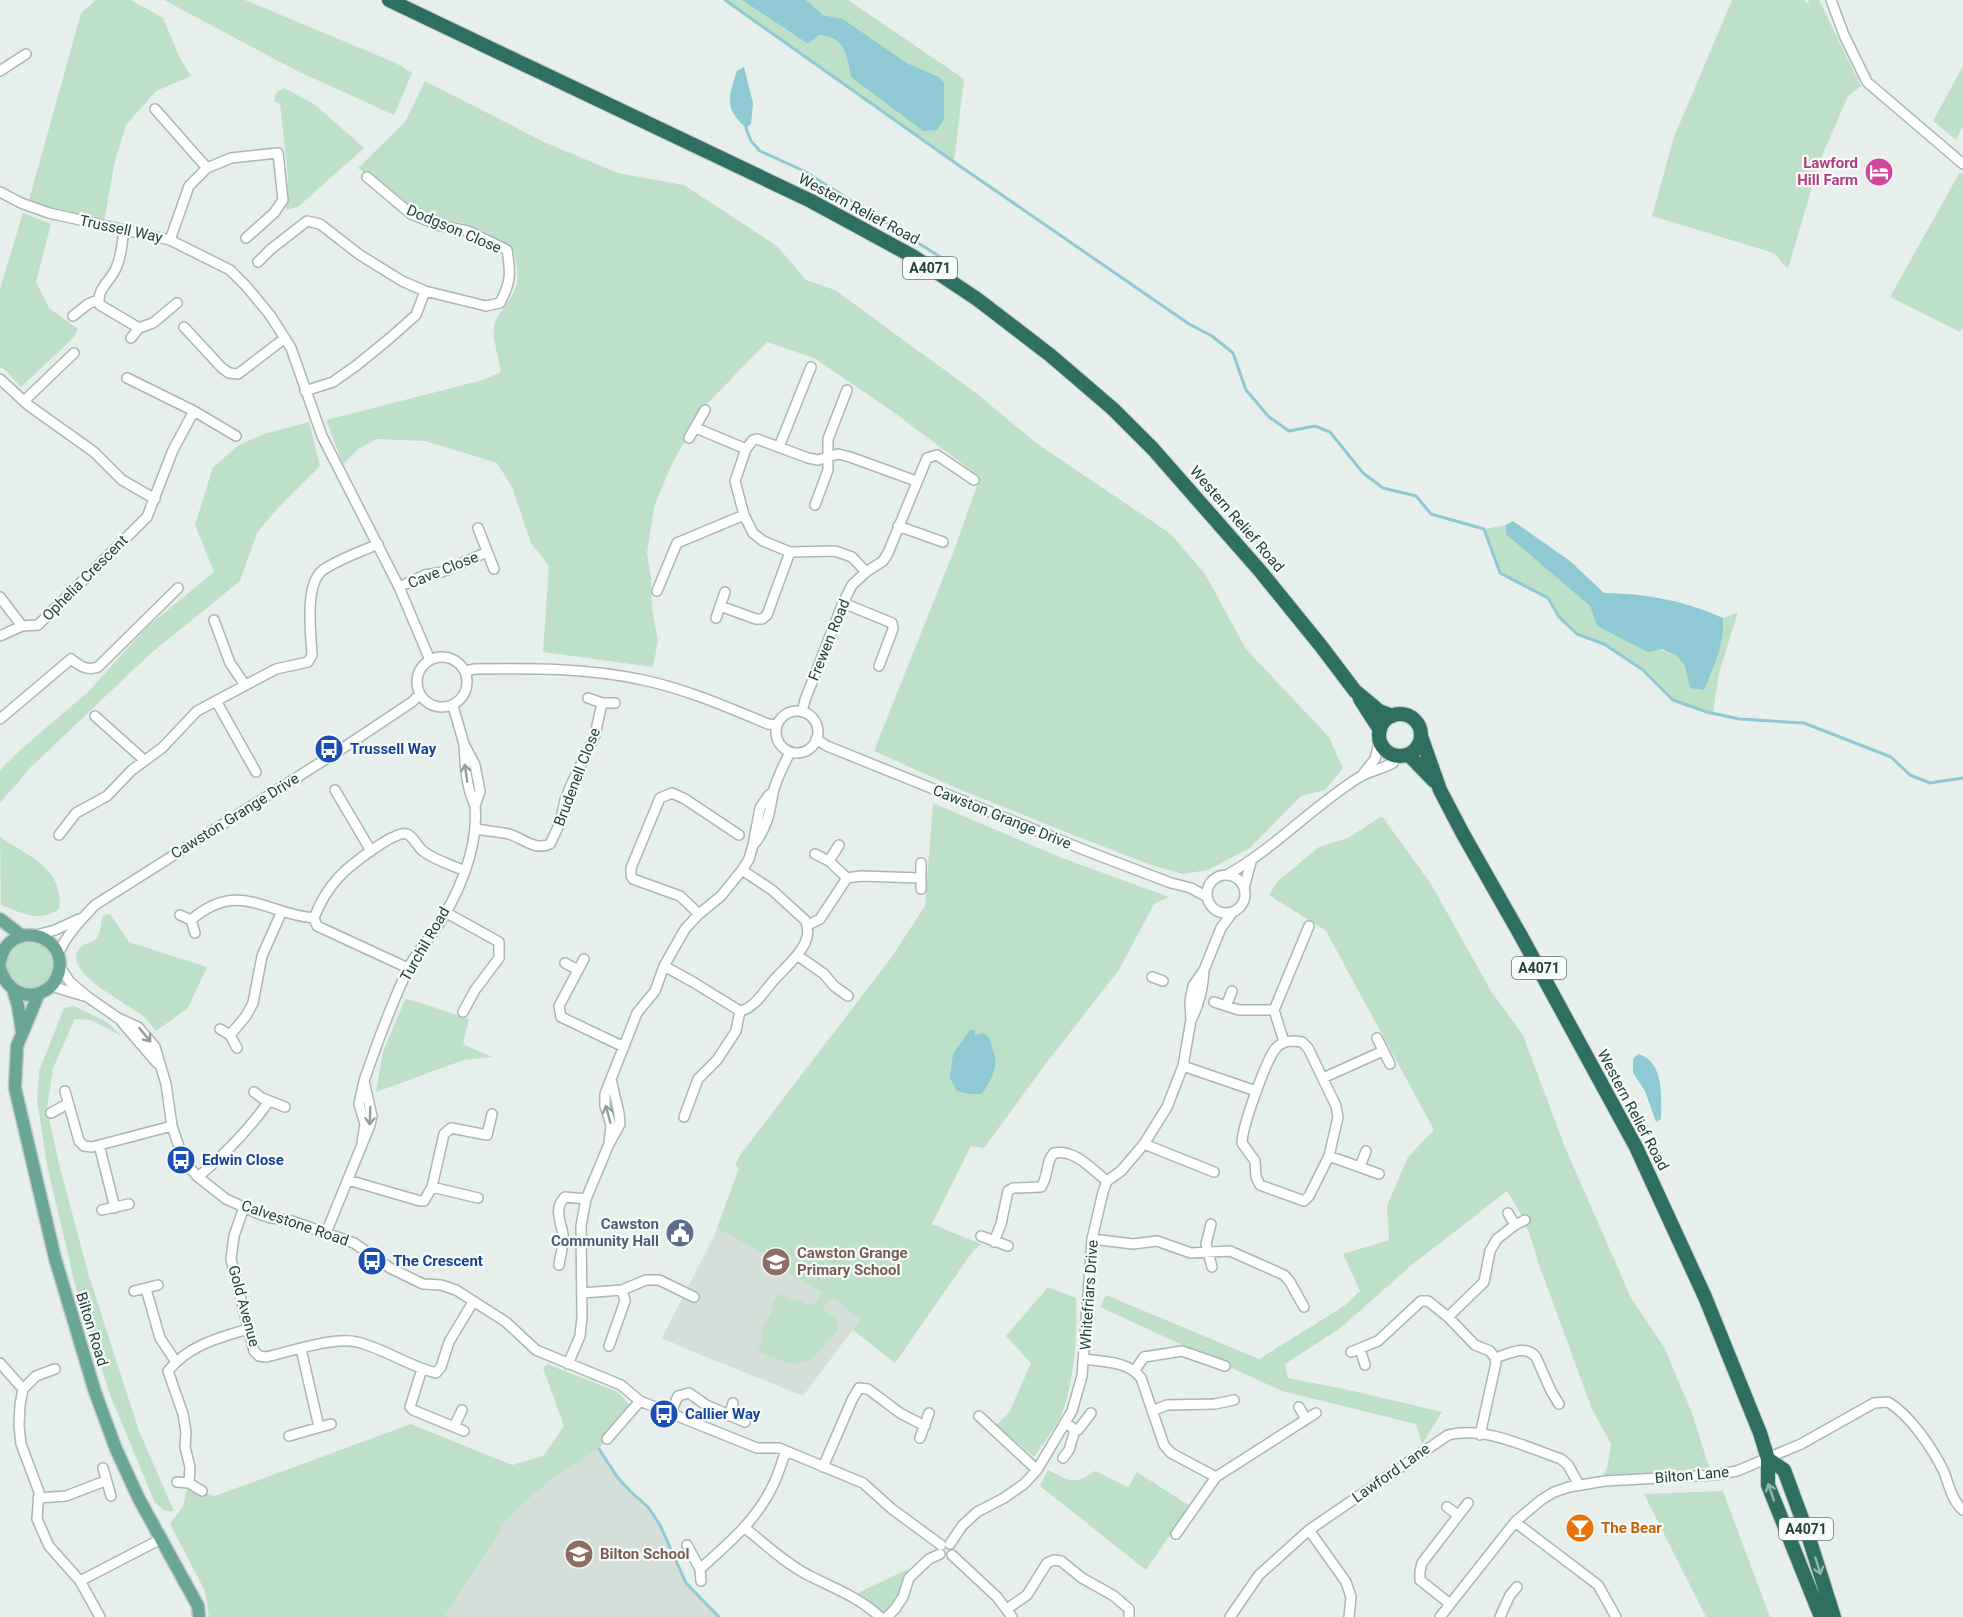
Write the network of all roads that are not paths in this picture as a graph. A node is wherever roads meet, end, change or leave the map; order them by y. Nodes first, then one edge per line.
1 (389, 0) edge
2 (1831, 0) edge
3 (26, 54) dead end
4 (0, 71) edge
5 (155, 109) dead end
6 (1963, 164) edge
7 (207, 168) junction
8 (367, 177) dead end
9 (0, 192) edge
10 (124, 230) junction
11 (246, 238) dead end
12 (170, 240) junction
13 (258, 262) dead end
14 (425, 291) junction
15 (98, 300) junction
16 (177, 303) dead end
17 (73, 316) dead end
18 (184, 327) dead end
19 (139, 328) junction
20 (131, 338) dead end
21 (285, 338) junction
22 (74, 353) dead end
23 (811, 367) dead end
24 (127, 378) dead end
25 (0, 379) edge
26 (847, 390) dead end
27 (305, 391) junction
28 (24, 401) junction
29 (194, 411) junction
30 (705, 411) dead end
31 (696, 429) junction
32 (236, 436) dead end
33 (689, 438) dead end
34 (779, 447) junction
35 (746, 449) junction
36 (829, 457) junction
37 (974, 480) dead end
38 (916, 481) junction
39 (155, 499) junction
40 (815, 506) dead end
41 (744, 515) junction
42 (898, 526) junction
43 (477, 528) dead end
44 (943, 542) dead end
45 (378, 544) junction
46 (487, 552) junction
47 (790, 552) junction
48 (494, 569) dead end
49 (866, 572) junction
50 (399, 587) junction
51 (178, 588) dead end
52 (657, 591) dead end
53 (725, 592) dead end
54 (0, 597) edge
55 (843, 603) junction
56 (720, 606) junction
57 (716, 618) dead end
58 (214, 620) dead end
59 (22, 626) junction
60 (0, 636) edge
61 (430, 660) junction
62 (879, 666) dead end
63 (465, 671) junction
64 (245, 686) junction
65 (1355, 691) junction
66 (420, 694) junction
67 (588, 698) dead end
68 (216, 701) junction
69 (602, 703) junction
70 (615, 703) dead end
71 (453, 706) junction
72 (802, 712) junction
73 (95, 716) dead end
74 (1392, 716) junction
75 (0, 719) edge
76 (777, 725) junction
77 (1379, 736) junction
78 (816, 739) junction
79 (1422, 739) junction
80 (790, 752) junction
81 (1403, 756) junction
82 (144, 760) junction
83 (256, 772) dead end
84 (1361, 776) junction
85 (335, 790) dead end
86 (1440, 790) junction
87 (476, 829) junction
88 (739, 835) dead end
89 (59, 836) dead end
90 (839, 845) dead end
91 (371, 851) junction
92 (815, 854) dead end
93 (829, 861) junction
94 (1251, 861) junction
95 (921, 863) dead end
96 (742, 870) junction
97 (465, 871) junction
98 (1227, 875) junction
99 (847, 878) junction
100 (920, 878) junction
101 (1212, 881) junction
102 (1191, 888) junction
103 (1244, 888) junction
104 (921, 889) dead end
105 (1207, 897) junction
106 (282, 911) junction
107 (1215, 911) junction
108 (445, 912) junction
109 (1232, 913) junction
110 (699, 914) junction
111 (180, 915) dead end
112 (81, 918) junction
113 (314, 918) junction
114 (0, 919) edge
115 (191, 920) junction
116 (808, 925) junction
117 (1309, 926) dead end
118 (1221, 928) junction
119 (195, 933) dead end
120 (36, 935) junction
121 (22, 936) junction
122 (1, 954) edge
123 (798, 955) junction
124 (584, 959) dead end
125 (59, 961) junction
126 (565, 963) dead end
127 (664, 966) junction
128 (0, 968) edge
129 (408, 968) junction
130 (579, 970) junction
131 (1152, 977) dead end
132 (1163, 981) dead end
133 (6, 985) edge
134 (51, 986) junction
135 (1232, 991) dead end
136 (39, 993) junction
137 (848, 996) dead end
138 (89, 998) junction
139 (1214, 1002) dead end
140 (1226, 1006) junction
141 (1274, 1010) junction
142 (740, 1011) junction
143 (463, 1012) dead end
144 (220, 1029) dead end
145 (22, 1033) junction
146 (230, 1035) junction
147 (1377, 1038) dead end
148 (1284, 1042) junction
149 (624, 1047) junction
150 (237, 1048) dead end
151 (1383, 1051) junction
152 (1390, 1065) dead end
153 (1184, 1066) junction
154 (1323, 1078) junction
155 (64, 1091) dead end
156 (254, 1092) dead end
157 (1256, 1092) junction
158 (269, 1101) junction
159 (67, 1104) junction
160 (285, 1107) dead end
161 (51, 1113) dead end
162 (492, 1114) dead end
163 (684, 1117) dead end
164 (172, 1126) junction
165 (1144, 1144) junction
166 (99, 1145) junction
167 (1366, 1151) dead end
168 (1329, 1156) junction
169 (1360, 1167) junction
170 (1214, 1172) dead end
171 (1378, 1174) dead end
172 (198, 1177) junction
173 (348, 1180) junction
174 (1107, 1181) junction
175 (432, 1187) junction
176 (478, 1198) dead end
177 (586, 1199) junction
178 (129, 1204) dead end
179 (244, 1207) junction
180 (115, 1208) junction
181 (102, 1210) dead end
182 (1508, 1213) dead end
183 (1525, 1220) dead end
184 (1211, 1224) dead end
185 (1515, 1225) junction
186 (326, 1233) junction
187 (981, 1236) dead end
188 (1092, 1239) junction
189 (994, 1242) junction
190 (1008, 1246) dead end
191 (1209, 1251) junction
192 (559, 1265) dead end
193 (1212, 1267) dead end
194 (158, 1285) dead end
195 (146, 1289) junction
196 (622, 1290) junction
197 (134, 1291) dead end
198 (582, 1293) junction
199 (694, 1296) dead end
200 (473, 1302) junction
201 (1304, 1307) dead end
202 (1448, 1317) junction
203 (249, 1329) junction
204 (609, 1346) dead end
205 (301, 1349) junction
206 (1495, 1358) junction
207 (1084, 1359) junction
208 (176, 1362) junction
209 (0, 1364) edge
210 (568, 1364) junction
211 (1365, 1365) dead end
212 (1225, 1366) dead end
213 (55, 1369) dead end
214 (422, 1369) junction
215 (1135, 1370) junction
216 (23, 1389) junction
217 (1234, 1400) dead end
218 (640, 1401) junction
219 (733, 1403) dead end
220 (1559, 1404) dead end
221 (1299, 1407) dead end
222 (462, 1410) dead end
223 (1152, 1411) junction
224 (671, 1412) junction
225 (929, 1413) dead end
226 (1090, 1413) dead end
227 (1316, 1413) dead end
228 (729, 1416) junction
229 (978, 1416) dead end
230 (1306, 1419) junction
231 (745, 1422) dead end
232 (1065, 1422) junction
233 (331, 1424) dead end
234 (924, 1426) junction
235 (319, 1427) junction
236 (454, 1427) junction
237 (1075, 1430) junction
238 (464, 1431) dead end
239 (1480, 1435) junction
240 (289, 1436) dead end
241 (920, 1438) dead end
242 (607, 1439) dead end
243 (786, 1451) junction
244 (1063, 1458) dead end
245 (1768, 1459) junction
246 (823, 1467) junction
247 (103, 1468) dead end
248 (1037, 1470) junction
249 (1216, 1477) junction
250 (105, 1481) junction
251 (177, 1482) dead end
252 (189, 1483) junction
253 (1579, 1485) junction
254 (202, 1491) dead end
255 (111, 1496) dead end
256 (38, 1498) junction
257 (1468, 1503) dead end
258 (1447, 1507) dead end
259 (1963, 1510) edge
260 (1458, 1515) junction
261 (1515, 1522) junction
262 (745, 1528) junction
263 (1309, 1530) junction
264 (1176, 1534) dead end
265 (161, 1539) junction
266 (687, 1545) dead end
267 (943, 1548) junction
268 (700, 1569) junction
269 (80, 1581) junction
270 (701, 1581) dead end
271 (1517, 1587) dead end
272 (1450, 1604) junction
273 (1010, 1613) edge
274 (100, 1617) edge
275 (199, 1617) edge
276 (880, 1617) edge
277 (887, 1617) edge
278 (1129, 1617) edge
279 (1230, 1617) edge
280 (1349, 1617) edge
281 (1440, 1617) edge
282 (1500, 1617) edge
283 (1616, 1617) edge
284 (1821, 1617) edge
285 (1834, 1617) edge

1 - 65 highway, Western Relief Road / A4071
2 - 6 street
3 - 4 street
5 - 7 street
7 - 11 street
7 - 12 street
8 - 14 street, Dodgson Close
9 - 10 street, Trussell Way
10 - 12 street, Trussell Way
10 - 15 street
12 - 21 street, Trussell Way
13 - 14 street, Dodgson Close
14 - 27 street
15 - 17 street
15 - 19 street
16 - 19 street
18 - 21 street
19 - 20 street
21 - 27 street, Trussell Way
22 - 28 street
23 - 34 street
24 - 29 street
25 - 28 street
26 - 36 street
27 - 45 street, Trussell Way
28 - 39 street
29 - 32 street
29 - 39 street, Ophelia Crescent
30 - 31 street
31 - 33 street
31 - 35 street
34 - 35 street
34 - 36 street
35 - 41 street
36 - 38 street
36 - 40 street
37 - 38 street, Frewen Road
38 - 42 street, Frewen Road
39 - 59 street, Ophelia Crescent
41 - 47 street
41 - 52 street
42 - 44 street
42 - 49 street, Frewen Road
43 - 46 street, Cave Close
45 - 50 street, Trussell Way
45 - 64 street
46 - 48 street, Cave Close
46 - 50 street, Cave Close
47 - 49 street
47 - 56 street
49 - 55 street, Frewen Road
50 - 61 street, Trussell Way
51 - 75 street
53 - 56 street
54 - 59 street
55 - 62 street
55 - 72 street, Frewen Road
56 - 57 street
58 - 64 street
59 - 60 street, Ophelia Crescent
61 - 63 street
61 - 66 street
63 - 71 street
63 - 76 street
64 - 68 street
65 - 74 highway, Western Relief Road / A4071
65 - 77 highway, Western Relief Road / A4071
66 - 71 street
66 - 112 street, Cawston Grange Drive
67 - 69 street
68 - 82 street
68 - 83 street
69 - 70 street
69 - 87 street, Brudenell Close
71 - 87 street, Turchil Road
72 - 76 street
72 - 78 street
73 - 82 street
74 - 77 highway
74 - 79 highway, A4071
76 - 80 street
77 - 81 highway, A4071
77 - 84 street
78 - 80 street
78 - 102 street, Cawston Grange Drive
79 - 81 highway
79 - 86 highway, Western Relief Road / A4071
80 - 96 street
81 - 84 street
81 - 86 highway, Western Relief Road / A4071
82 - 89 street
84 - 94 street
85 - 91 street
86 - 245 highway, Western Relief Road / A4071
87 - 97 street, Turchil Road
88 - 110 street
90 - 93 street
91 - 97 street
91 - 113 street
92 - 93 street
93 - 99 street
94 - 98 street
94 - 103 street
95 - 100 street
96 - 110 street
96 - 116 street
97 - 108 street, Turchil Road
98 - 101 street
98 - 103 street
99 - 100 street
99 - 116 street
100 - 104 street
101 - 102 street
101 - 105 street
102 - 105 street, Cawston Grange Drive
103 - 109 street
105 - 107 street
106 - 113 street
106 - 115 street
106 - 146 street
107 - 109 street
107 - 118 street
108 - 129 street, Turchil Road
108 - 143 street
109 - 118 street
110 - 127 street
111 - 115 street
112 - 120 street, Cawston Grange Drive
112 - 125 street, Cawston Grange Drive
113 - 129 street
114 - 121 main road
115 - 119 street
116 - 123 street
117 - 141 street
118 - 153 street
120 - 121 main road
120 - 125 main road
121 - 122 main road
123 - 137 street
123 - 142 street
124 - 130 street
125 - 134 main road
125 - 138 street, Calvestone Road
126 - 130 street
127 - 142 street
127 - 149 street
128 - 133 main road, Bilton Road
129 - 173 street, Turchil Road
130 - 149 street
131 - 132 street
133 - 136 main road
133 - 145 main road, Bilton Road
134 - 136 main road
134 - 138 street, Calvestone Road
135 - 140 street
136 - 145 main road, Bilton Road
138 - 164 street, Calvestone Road
139 - 140 street
140 - 141 street
141 - 148 street
142 - 163 street
144 - 146 street
145 - 265 main road, Bilton Road
146 - 150 street
147 - 151 street
148 - 154 street
148 - 157 street
149 - 177 street
151 - 152 street
151 - 154 street
153 - 157 street
153 - 165 street
154 - 168 street
155 - 159 street
156 - 158 street
157 - 168 street
158 - 160 street
158 - 172 street
159 - 161 street
159 - 166 street
162 - 175 street
164 - 166 street
164 - 172 street, Calvestone Road
165 - 170 street
165 - 174 street
166 - 180 street
167 - 169 street
168 - 169 street
169 - 171 street
172 - 179 street, Calvestone Road
173 - 175 street
173 - 186 street, Turchil Road
174 - 188 street, Whitefriars Drive
174 - 189 street
175 - 176 street
177 - 192 street
177 - 198 street
178 - 180 street
179 - 186 street, Calvestone Road
179 - 203 street, Gold Avenue
180 - 181 street
182 - 185 street
183 - 185 street
184 - 191 street
185 - 202 street
186 - 200 street, Calvestone Road
187 - 189 street
188 - 191 street
188 - 207 street, Whitefriars Drive
189 - 190 street
191 - 193 street
191 - 201 street
194 - 195 street
195 - 197 street
195 - 208 street
196 - 198 street
196 - 199 street
196 - 204 street
198 - 210 street
200 - 210 street, Calvestone Road
200 - 214 street
202 - 206 street
202 - 211 street
203 - 205 street, Gold Avenue
203 - 208 street
205 - 214 street, Gold Avenue
205 - 235 street
206 - 220 street
206 - 239 street
207 - 215 street
207 - 232 street, Whitefriars Drive
208 - 252 street
209 - 216 street
210 - 218 street, Calvestone Road
212 - 215 street
213 - 216 street
214 - 236 street
215 - 223 street
216 - 256 street
217 - 223 street
218 - 224 street, Calvestone Road
218 - 242 street
219 - 228 street
221 - 230 street
222 - 236 street
223 - 249 street
224 - 228 street
224 - 243 street, Calvestone Road
225 - 234 street
226 - 237 street
227 - 230 street
228 - 231 street
229 - 248 street
230 - 249 street
232 - 237 street
232 - 248 street, Whitefriars Drive
233 - 235 street
234 - 241 street
234 - 246 street
235 - 240 street
236 - 238 street
237 - 244 street
239 - 253 street, Lawford Lane
239 - 263 street, Lawford Lane
243 - 246 street, Calvestone Road
243 - 262 street
245 - 253 street, Bilton Lane
245 - 259 street, Bilton Lane
284 -> 245 highway, Western Relief Road / A4071
245 -> 285 highway, Western Relief Road / A4071
246 - 267 street, Calvestone Road
247 - 250 street
248 - 267 street, Whitefriars Drive
249 - 264 street
250 - 255 street
250 - 256 street
251 - 252 street
252 - 254 street
253 - 261 street, Bilton Lane
256 - 269 street
257 - 260 street
258 - 260 street
260 - 272 street
261 - 272 street, Bilton Lane
261 - 283 street
262 - 268 street
262 - 276 street
263 - 279 street, Lawford Lane
263 - 280 street
265 - 269 street
265 - 275 main road, Bilton Road
266 - 268 street
267 - 273 street
267 - 277 street, Whitefriars Drive
268 - 270 street
269 - 274 street
271 - 282 street
272 - 281 street, Bilton Lane
273 - 278 street

